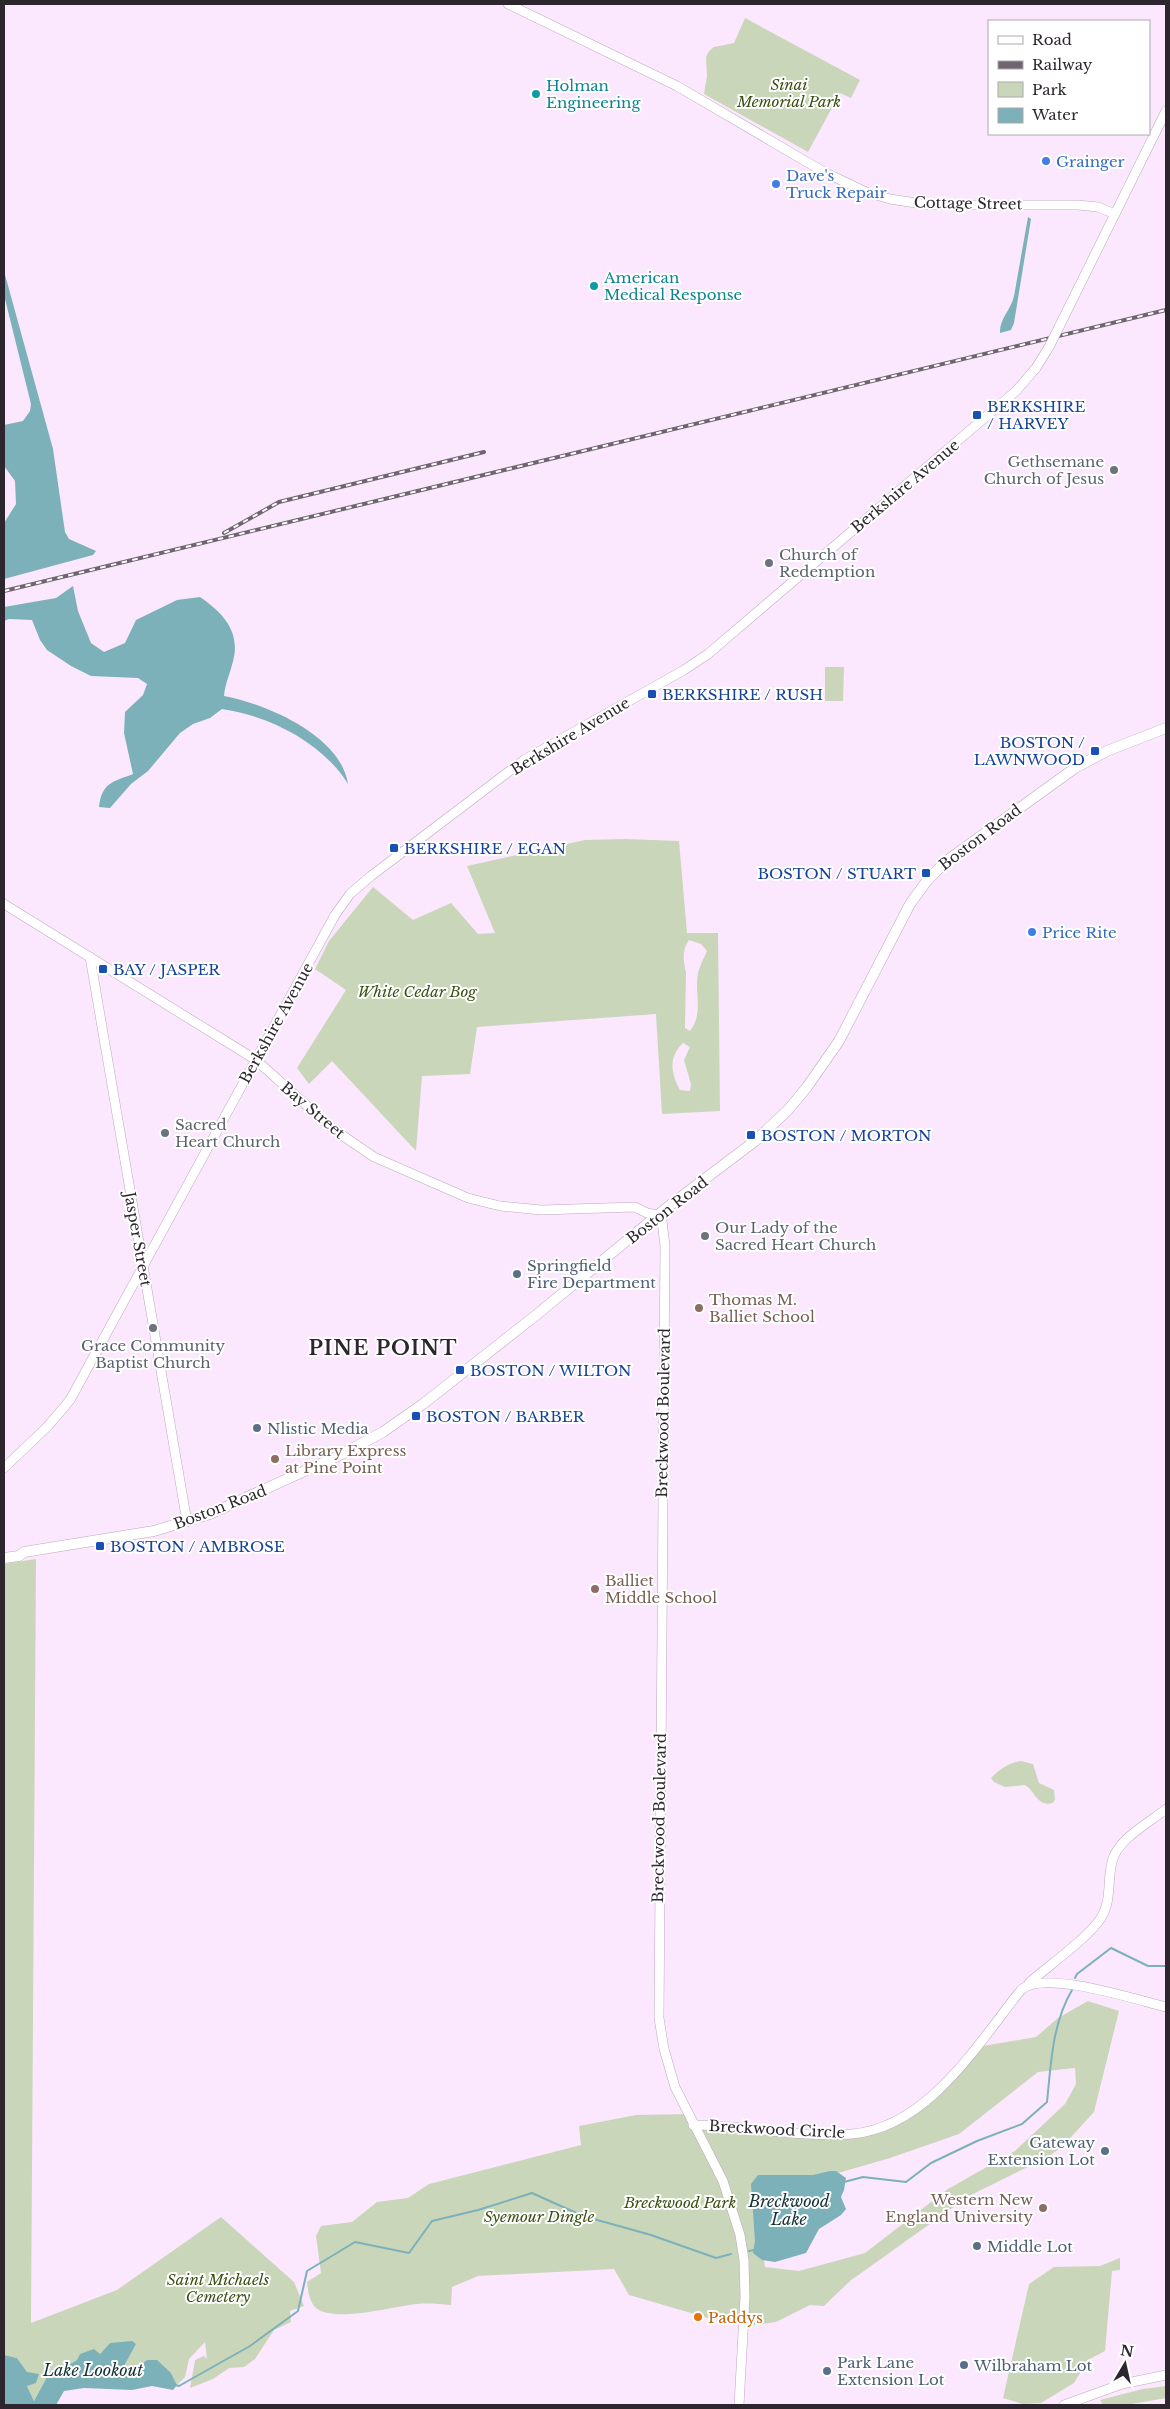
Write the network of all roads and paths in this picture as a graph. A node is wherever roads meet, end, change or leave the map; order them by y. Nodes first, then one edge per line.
1 (508, 4) edge
2 (1166, 111) edge
3 (1115, 214) junction
4 (1166, 728) edge
5 (4, 904) edge
6 (90, 957) junction
7 (256, 1060) junction
8 (658, 1215) junction
9 (142, 1269) junction
10 (4, 1468) edge
11 (187, 1522) junction
12 (4, 1552) edge
13 (24, 1552) junction
14 (4, 1558) edge
15 (1166, 1809) edge
16 (1044, 1969) junction
17 (1067, 1983) junction
18 (1024, 1987) junction
19 (1166, 2007) edge
20 (693, 2125) junction
21 (1166, 2376) edge
22 (740, 2402) edge
23 (1064, 2405) edge

1 - 3 main road, Cottage Street
2 - 3 main road, Berkshire Avenue
3 - 7 main road, Berkshire Avenue, bridge
4 - 8 main road, Boston Road
5 - 6 main road, Bay Street
6 - 7 main road, Bay Street
6 - 9 main road, Jasper Street
7 - 8 main road, Bay Street
7 - 9 main road, Berkshire Avenue
8 - 11 main road, Boston Road
8 - 20 main road, Breckwood Boulevard
9 - 10 main road, Berkshire Avenue
9 - 11 main road, Jasper Street
11 - 13 main road, Boston Road
12 - 13 main road, Boston Road
13 - 14 main road, Boston Road
15 - 16 main road, Breckwood Circle
16 - 17 main road
16 - 18 main road, Breckwood Circle
17 - 18 main road
17 - 19 main road
18 - 20 main road, Breckwood Circle
20 - 22 main road, Breckwood Boulevard
21 - 23 main road

